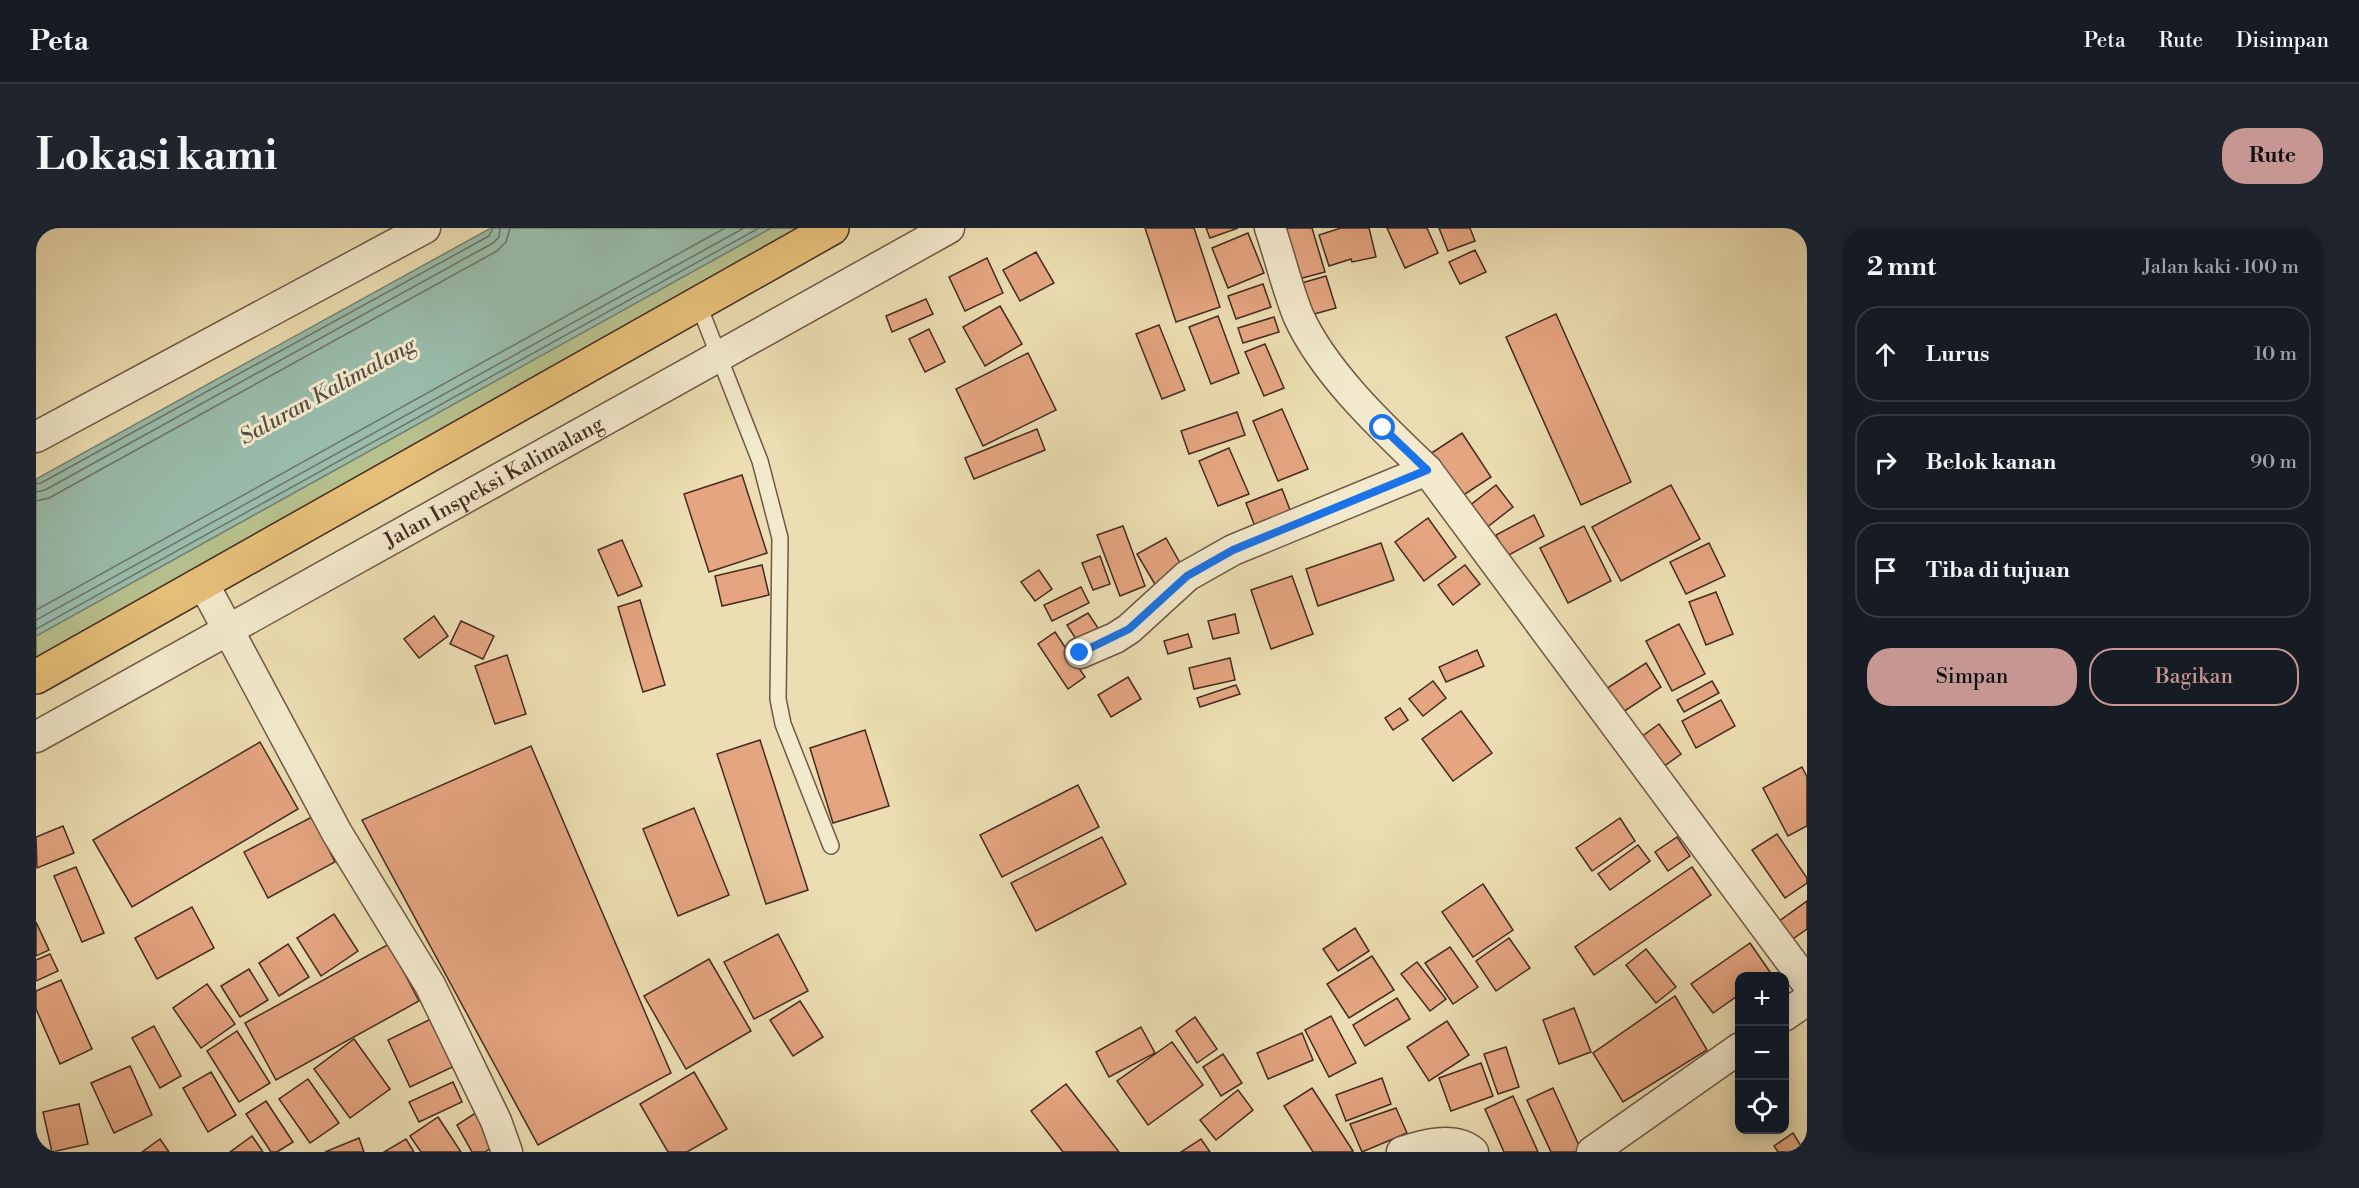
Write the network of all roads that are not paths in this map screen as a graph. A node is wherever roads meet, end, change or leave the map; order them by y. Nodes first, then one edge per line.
1 (425, 228) edge
2 (832, 228) edge
3 (950, 228) edge
4 (1270, 228) edge
5 (698, 303) junction
6 (719, 356) junction
7 (36, 436) edge
8 (1427, 470) junction
9 (203, 583) junction
10 (228, 629) junction
11 (1080, 653) dead end
12 (36, 677) edge
13 (36, 737) edge
14 (831, 846) dead end
15 (1807, 982) edge
16 (1807, 1000) edge
17 (1789, 1013) edge
18 (1735, 1052) edge
19 (507, 1152) edge
20 (1402, 1152) edge
21 (1473, 1152) edge
22 (1592, 1152) edge

1 - 7 street
2 - 5 main road
3 - 6 street, Jalan Inspeksi Kalimalang
4 - 8 street
5 - 6 lane
5 - 9 main road
6 - 10 street, Jalan Inspeksi Kalimalang
6 - 14 lane
8 - 11 street
8 - 15 street
9 - 10 street
9 - 12 main road
10 - 13 street, Jalan Inspeksi Kalimalang
10 - 19 street
16 - 17 street
18 - 22 street
20 - 21 street

